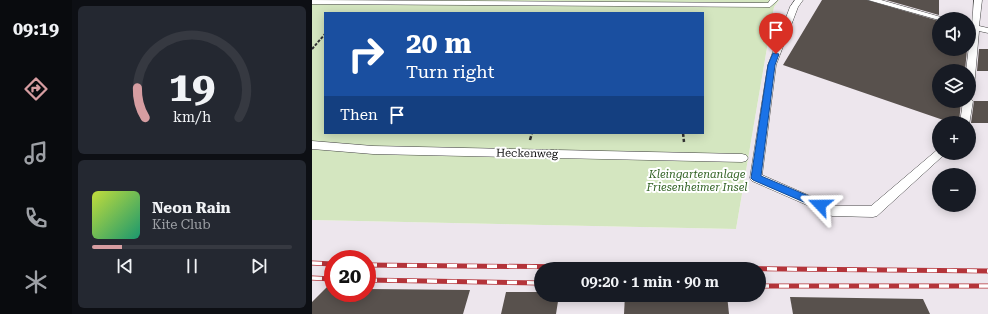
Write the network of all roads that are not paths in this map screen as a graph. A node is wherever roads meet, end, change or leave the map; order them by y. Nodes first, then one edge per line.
1 (799, 0) edge
2 (872, 0) edge
3 (978, 0) edge
4 (312, 2) edge
5 (772, 3) edge
6 (975, 12) edge
7 (932, 16) edge
8 (976, 27) edge
9 (988, 31) edge
10 (312, 145) edge
11 (742, 158) dead end
12 (933, 160) edge

1 - 12 lane
2 - 7 lane
3 - 6 lane
4 - 5 lane
8 - 9 lane
10 - 11 lane, Heckenweg

